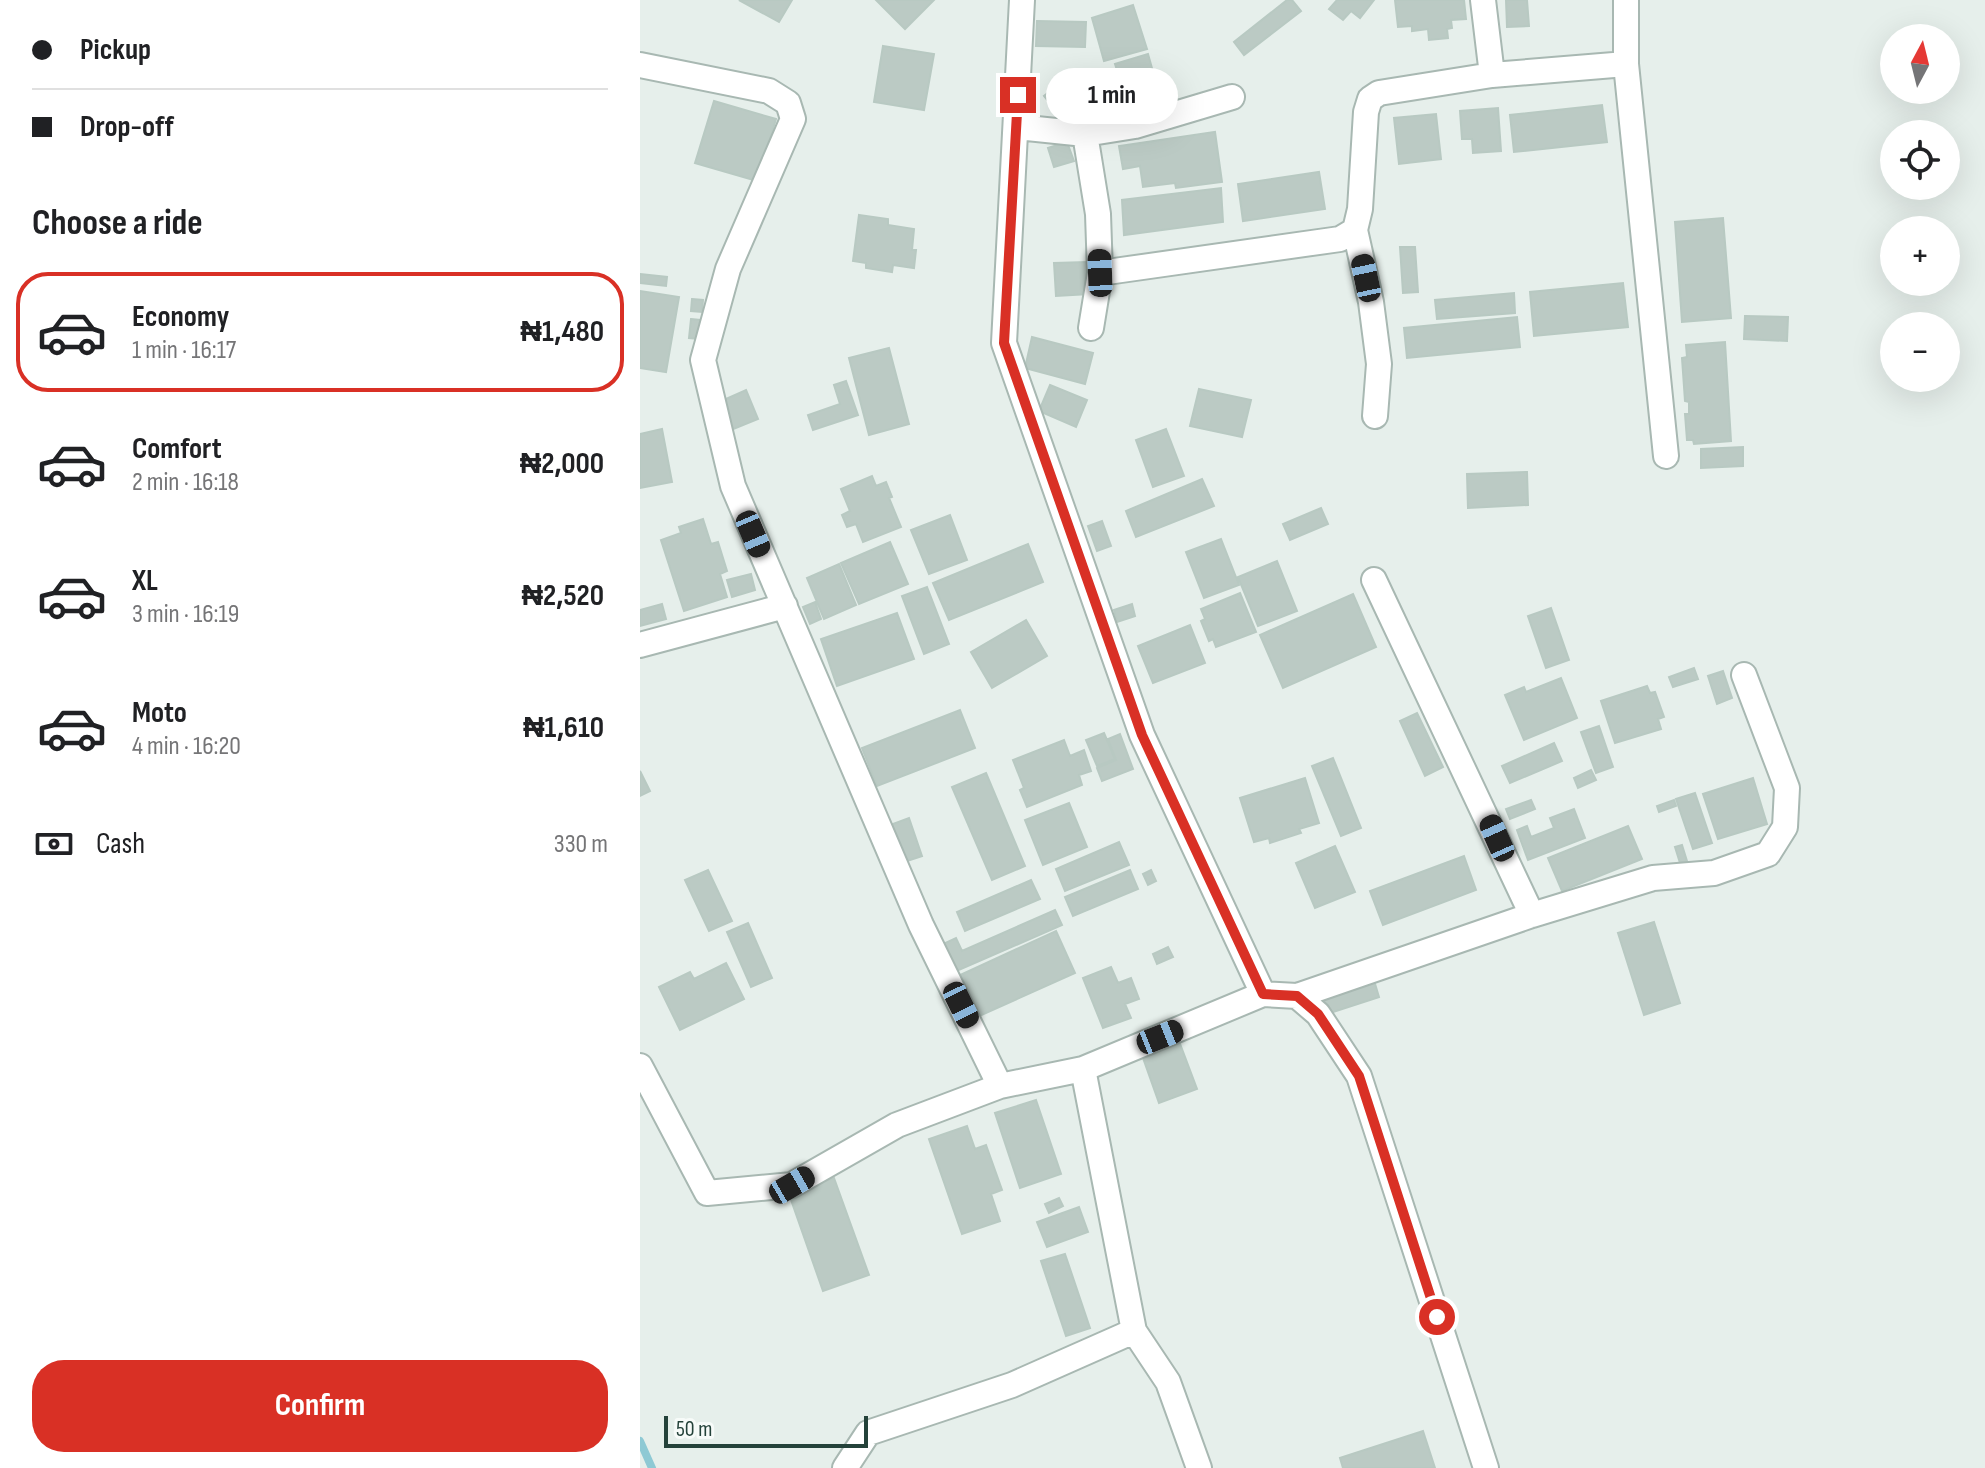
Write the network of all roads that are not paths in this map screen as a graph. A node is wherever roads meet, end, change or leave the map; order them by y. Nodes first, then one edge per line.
1 (1022, 0) edge
2 (1483, 0) edge
3 (1626, 0) edge
4 (1626, 64) junction
5 (640, 65) edge
6 (1492, 75) junction
7 (1232, 97) dead end
8 (1017, 127) junction
9 (1085, 134) junction
10 (1355, 230) junction
11 (1100, 273) junction
12 (1091, 328) dead end
13 (1375, 416) dead end
14 (1666, 456) dead end
15 (1374, 580) dead end
16 (785, 606) junction
17 (640, 645) edge
18 (1744, 675) dead end
19 (1532, 915) junction
20 (1263, 994) junction
21 (1297, 996) junction
22 (640, 1066) edge
23 (1083, 1069) junction
24 (1000, 1086) junction
25 (1134, 1331) junction
26 (845, 1468) edge
27 (1199, 1468) edge
28 (1486, 1468) edge

1 - 8 street
2 - 6 street
3 - 4 street
4 - 6 street
4 - 14 street
5 - 16 street
6 - 10 street
7 - 9 street
8 - 9 street
8 - 20 street
9 - 11 street
10 - 11 street
10 - 13 street
11 - 12 street
15 - 19 street
16 - 17 street
16 - 24 street
18 - 19 street
19 - 21 street
20 - 21 street
20 - 23 street
21 - 28 street
22 - 24 street
23 - 24 street
23 - 25 street
25 - 26 street
25 - 27 street

